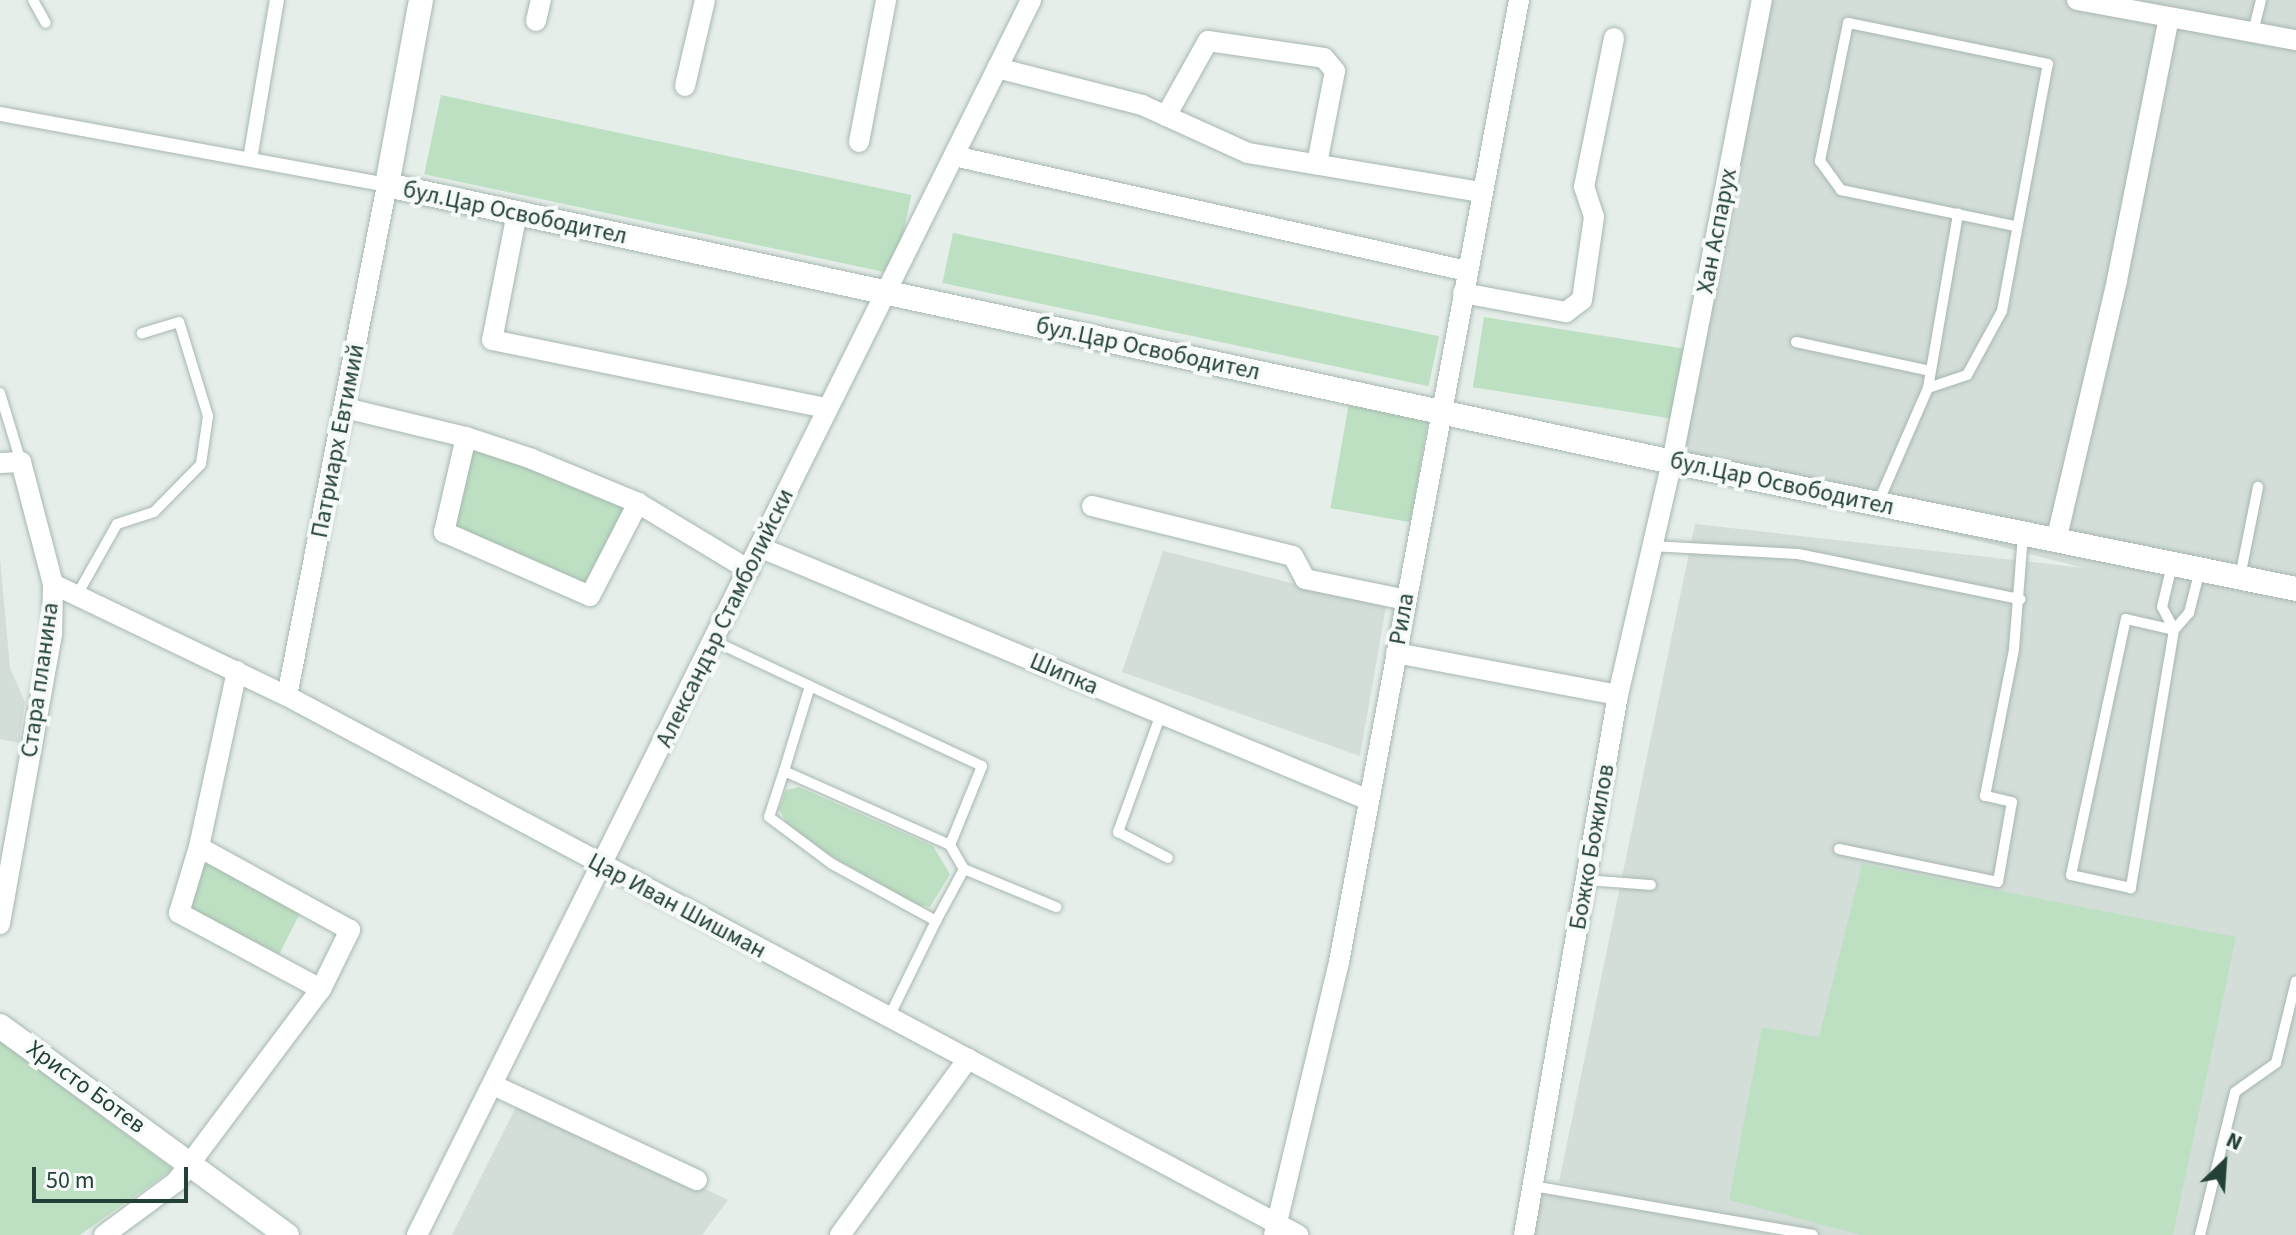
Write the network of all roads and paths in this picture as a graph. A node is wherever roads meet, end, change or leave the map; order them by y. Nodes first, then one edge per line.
1 (33, 0) edge
2 (277, 0) edge
3 (421, 0) edge
4 (541, 0) edge
5 (705, 0) edge
6 (886, 0) edge
7 (1031, 0) edge
8 (1519, 0) edge
9 (1762, 0) edge
10 (2077, 0) edge
11 (2261, 0) edge
12 (2169, 18) junction
13 (536, 21) dead end
14 (46, 23) dead end
15 (2253, 32) junction
16 (1614, 38) dead end
17 (2296, 40) edge
18 (997, 68) junction
19 (685, 86) dead end
20 (0, 114) edge
21 (1166, 116) junction
22 (859, 142) dead end
23 (954, 156) junction
24 (250, 159) junction
25 (1317, 164) junction
26 (387, 185) junction
27 (1482, 192) junction
28 (517, 213) junction
29 (1958, 214) junction
30 (2015, 226) junction
31 (1467, 271) junction
32 (889, 293) junction
33 (1463, 293) junction
34 (142, 333) dead end
35 (1796, 342) dead end
36 (1930, 371) junction
37 (1928, 388) junction
38 (0, 393) edge
39 (345, 408) junction
40 (827, 408) junction
41 (1440, 411) junction
42 (466, 437) junction
43 (10, 462) edge
44 (1672, 462) junction
45 (2258, 487) dead end
46 (638, 503) junction
47 (1877, 504) junction
48 (1092, 506) dead end
49 (2023, 534) junction
50 (2056, 541) junction
51 (1651, 546) junction
52 (759, 547) junction
53 (2172, 565) junction
54 (749, 570) junction
55 (2200, 570) junction
56 (2240, 579) junction
57 (53, 584) junction
58 (2296, 589) edge
59 (77, 595) junction
60 (2020, 599) junction
61 (1406, 600) junction
62 (2174, 630) junction
63 (714, 641) junction
64 (1396, 653) junction
65 (237, 671) junction
66 (810, 686) junction
67 (1618, 695) junction
68 (287, 696) junction
69 (1161, 714) junction
70 (784, 771) junction
71 (1369, 800) junction
72 (950, 845) junction
73 (199, 847) junction
74 (1839, 849) dead end
75 (1168, 858) dead end
76 (604, 868) junction
77 (964, 869) junction
78 (1586, 880) junction
79 (1651, 885) dead end
80 (1056, 907) dead end
81 (936, 921) junction
82 (0, 924) edge
83 (2296, 981) edge
84 (321, 989) junction
85 (889, 1017) junction
86 (0, 1026) edge
87 (968, 1059) junction
88 (493, 1085) junction
89 (190, 1163) junction
90 (697, 1180) dead end
91 (1533, 1186) junction
92 (1276, 1230) edge
93 (104, 1235) edge
94 (287, 1235) edge
95 (417, 1235) edge
96 (840, 1235) edge
97 (1298, 1235) edge
98 (1524, 1235) edge
99 (1813, 1235) edge
100 (2200, 1235) edge

1 - 14 lane
2 - 24 street
3 - 26 street
4 - 13 street
5 - 19 street
6 - 22 street
7 - 18 street, Александър Стамболийски
8 - 27 street, Рила
9 - 44 street, Хан Аспарух
10 - 12 street
11 - 15 lane
12 - 15 street
12 - 50 street
15 - 17 street
16 - 33 street
18 - 21 street
18 - 23 street, Александър Стамболийски
20 - 24 street, бул.Цар Освободител
21 - 25 street
21 - 25 street
23 - 31 street
23 - 32 street, Александър Стамболийски
24 - 26 street, бул.Цар Освободител
25 - 27 street
26 - 28 street, бул.Цар Освободител
26 - 39 street, Патриарх Евтимий
27 - 31 street, Рила
28 - 32 street, бул.Цар Освободител
28 - 40 street
29 - 30 lane
29 - 30 lane
29 - 36 lane
30 - 37 lane
31 - 33 street, Рила
32 - 40 street, Александър Стамболийски
32 - 41 street, бул.Цар Освободител
33 - 41 street, Рила
34 - 59 lane
35 - 36 lane
36 - 37 lane
37 - 47 lane
38 - 43 lane, Стара планина
39 - 42 street
39 - 68 street, Патриарх Евтимий
40 - 52 street, Александър Стамболийски
41 - 44 street, бул.Цар Освободител
41 - 61 street, Рила
42 - 46 street
42 - 46 street
43 - 57 street, Стара планина
44 - 47 street, бул.Цар Освободител
44 - 51 street, Божко Божилов
45 - 56 lane
46 - 54 street
47 - 49 street, бул.Цар Освободител
48 - 61 street
49 - 50 street, бул.Цар Освободител
49 - 60 lane
50 - 53 street, бул.Цар Освободител
51 - 60 lane
51 - 67 street, Божко Божилов
52 - 54 street, Александър Стамболийски
52 - 69 street, Шипка
53 - 55 street, бул.Цар Освободител
53 - 62 lane
54 - 63 street, Александър Стамболийски
55 - 56 street, бул.Цар Освободител
55 - 62 lane
56 - 58 street, бул.Цар Освободител
57 - 59 street, Цар Иван Шишман
57 - 82 street, Стара планина
59 - 65 street, Цар Иван Шишман
60 - 74 lane
61 - 64 street, Рила
62 - 62 lane
63 - 66 lane
63 - 76 street, Александър Стамболийски
64 - 67 street
64 - 71 street, Рила
65 - 68 street, Цар Иван Шишман
65 - 73 street
66 - 70 lane
66 - 72 lane
67 - 78 street, Божко Божилов
68 - 76 street, Цар Иван Шишман
69 - 71 street, Шипка
69 - 75 lane
70 - 72 lane
70 - 81 lane
71 - 92 street, Рила
72 - 77 lane
73 - 84 street
73 - 84 street
76 - 85 street, Цар Иван Шишман
76 - 88 street, Александър Стамболийски
77 - 80 lane
77 - 81 lane
78 - 79 lane
78 - 91 street, Божко Божилов
81 - 85 lane
83 - 100 lane
84 - 89 street
85 - 87 street, Цар Иван Шишман
86 - 89 street, Христо Ботев
87 - 92 street, Цар Иван Шишман
87 - 96 street
88 - 90 street
88 - 95 street, Александър Стамболийски
89 - 93 street
89 - 94 street, Христо Ботев
91 - 98 street, Божко Божилов
91 - 99 lane
92 - 97 street, Цар Иван Шишман

